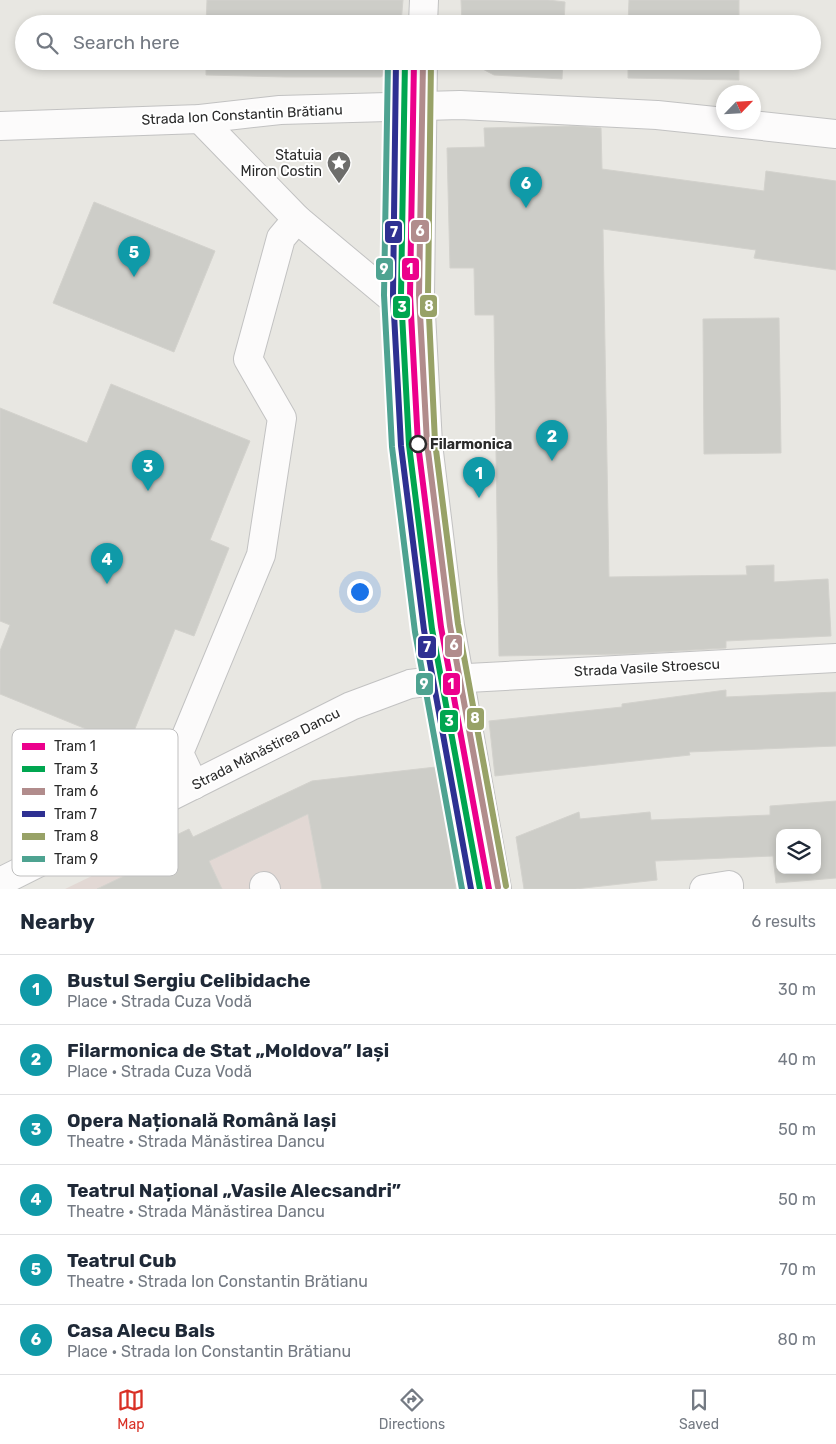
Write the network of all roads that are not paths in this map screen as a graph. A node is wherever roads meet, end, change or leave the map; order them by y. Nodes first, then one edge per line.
1 (424, 0) edge
2 (424, 15) edge
3 (423, 70) edge
4 (423, 106) junction
5 (200, 119) junction
6 (716, 121) edge
7 (0, 126) edge
8 (761, 126) edge
9 (836, 134) edge
10 (297, 219) junction
11 (420, 295) junction
12 (836, 658) edge
13 (459, 678) junction
14 (194, 785) junction
15 (178, 793) edge
16 (12, 876) edge
17 (0, 882) edge
18 (497, 889) edge
19 (704, 889) edge
20 (729, 889) edge

1 - 2 street
3 - 4 street
4 - 5 street, Strada Ion Constantin Brătianu
4 - 6 street, Strada Ion Constantin Brătianu
4 - 11 street
5 - 7 street, Strada Ion Constantin Brătianu
5 - 10 street
8 - 9 street, Strada Ion Constantin Brătianu
10 - 11 street
10 - 14 street
11 - 13 street
12 - 13 street, Strada Vasile Stroescu
13 - 14 street, Strada Mănăstirea Dancu
13 - 18 street
14 - 15 street, Strada Mănăstirea Dancu
16 - 17 street, Strada Mănăstirea Dancu
19 - 20 street

